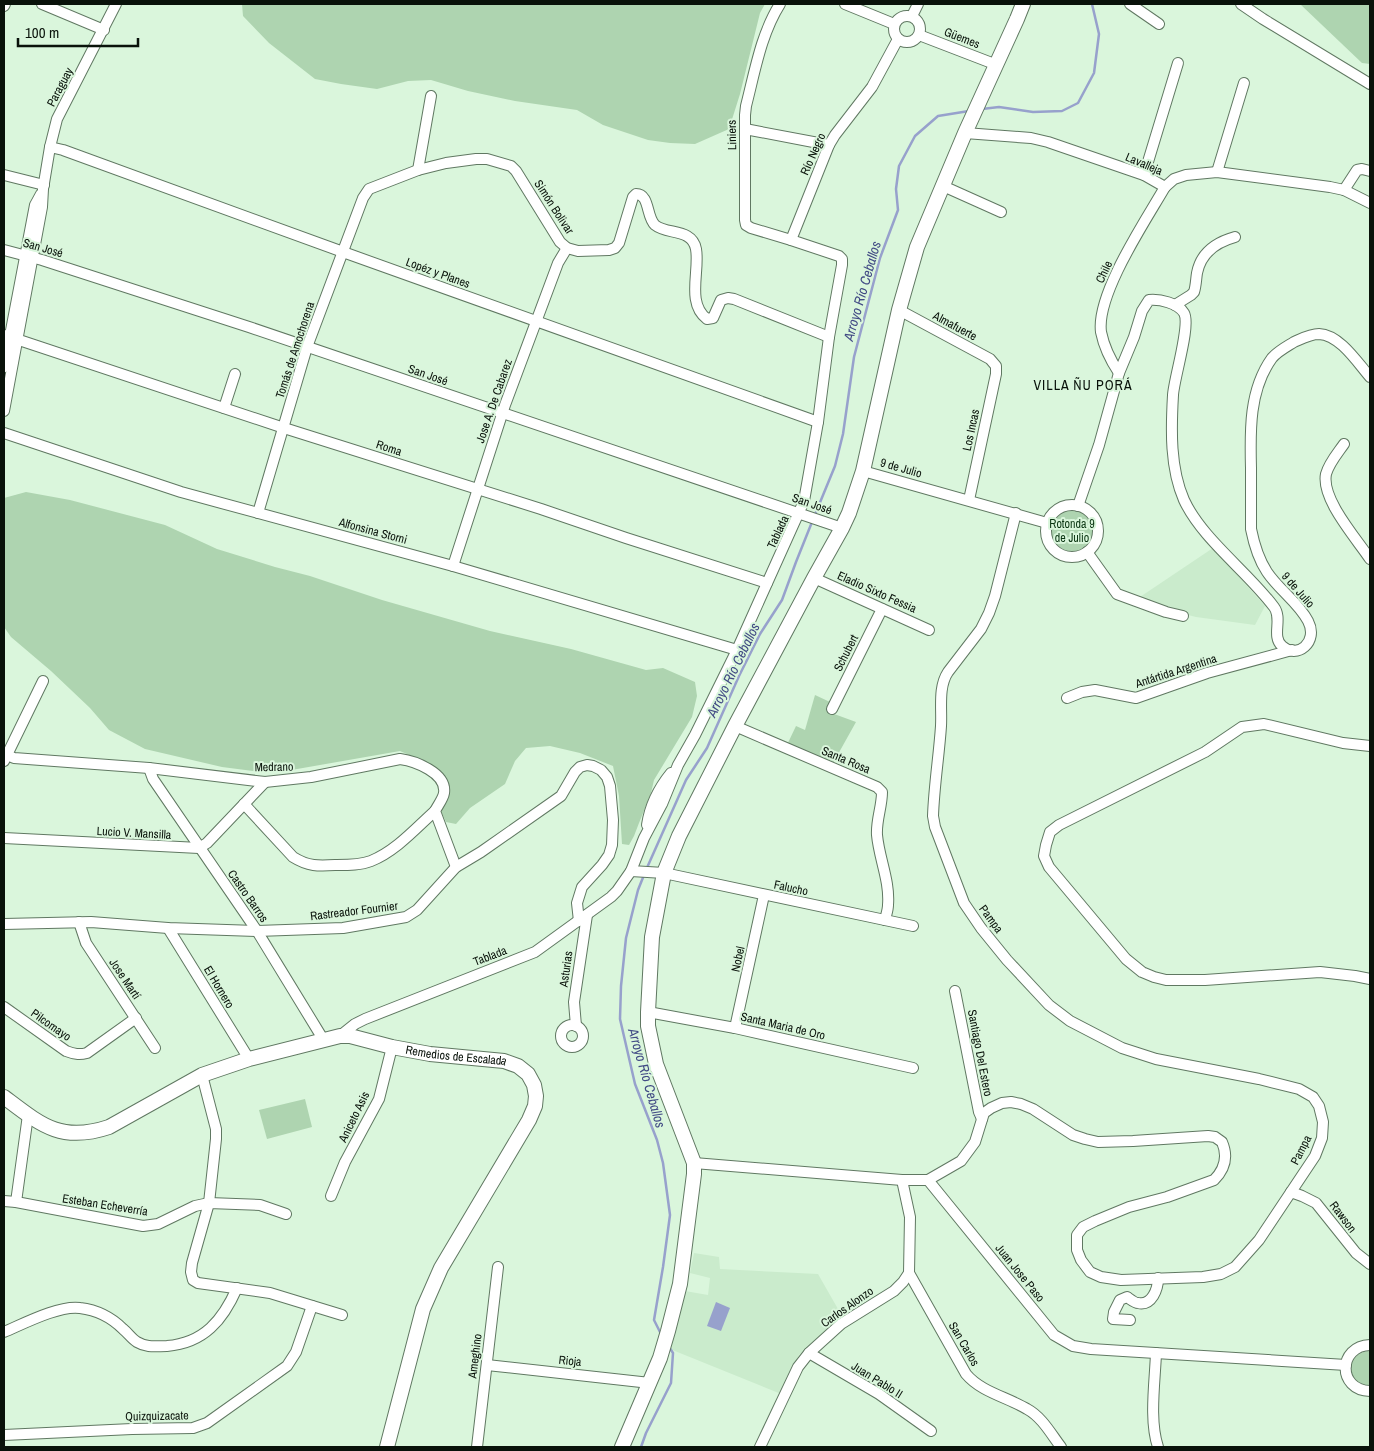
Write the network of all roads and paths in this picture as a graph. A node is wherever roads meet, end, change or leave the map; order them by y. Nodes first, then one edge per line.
1 (42, 4) edge
2 (116, 4) edge
3 (780, 4) edge
4 (845, 4) edge
5 (918, 4) edge
6 (1023, 4) edge
7 (1130, 4) edge
8 (1241, 4) edge
9 (912, 16) junction
10 (894, 24) junction
11 (1159, 24) dead end
12 (104, 30) junction
13 (919, 35) junction
14 (898, 39) junction
15 (1178, 63) dead end
16 (997, 65) junction
17 (1244, 83) dead end
18 (1370, 84) edge
19 (431, 96) dead end
20 (967, 128) junction
21 (744, 129) junction
22 (829, 145) junction
23 (50, 148) junction
24 (418, 170) junction
25 (1370, 171) edge
26 (1217, 172) junction
27 (4, 175) edge
28 (1144, 175) junction
29 (943, 186) junction
30 (44, 187) junction
31 (1165, 187) junction
32 (1344, 190) junction
33 (363, 198) joint
34 (1370, 203) edge
35 (1001, 212) dead end
36 (1235, 237) dead end
37 (792, 240) junction
38 (566, 248) junction
39 (4, 250) edge
40 (343, 252) junction
41 (29, 256) junction
42 (1174, 305) junction
43 (899, 310) junction
44 (536, 321) junction
45 (10, 337) edge
46 (829, 337) junction
47 (307, 348) junction
48 (1359, 364) junction
49 (996, 366) joint
50 (1370, 366) edge
51 (4, 367) edge
52 (1119, 373) junction
53 (235, 374) dead end
54 (1370, 377) edge
55 (224, 408) junction
56 (4, 411) edge
57 (502, 414) junction
58 (818, 422) junction
59 (284, 428) junction
60 (4, 433) edge
61 (1344, 444) dead end
62 (863, 471) junction
63 (478, 489) junction
64 (969, 500) junction
65 (1078, 506) junction
66 (258, 513) junction
67 (1016, 513) junction
68 (803, 514) junction
69 (1047, 523) junction
70 (842, 528) junction
71 (1087, 552) junction
72 (1370, 559) edge
73 (452, 566) junction
74 (814, 578) junction
75 (768, 583) junction
76 (882, 609) junction
77 (1183, 616) dead end
78 (929, 630) dead end
79 (737, 650) junction
80 (1292, 650) junction
81 (43, 681) dead end
82 (1067, 698) dead end
83 (832, 709) dead end
84 (735, 726) junction
85 (1370, 746) edge
86 (5, 758) edge
87 (149, 768) junction
88 (266, 782) junction
89 (244, 804) junction
90 (435, 811) junction
91 (4, 838) edge
92 (199, 848) junction
93 (456, 868) junction
94 (634, 871) junction
95 (659, 872) junction
96 (764, 895) junction
97 (583, 918) junction
98 (885, 920) junction
99 (79, 922) junction
100 (4, 924) edge
101 (913, 926) dead end
102 (168, 928) junction
103 (257, 931) junction
104 (1370, 979) edge
105 (955, 992) dead end
106 (4, 1007) edge
107 (648, 1012) junction
108 (136, 1018) junction
109 (576, 1026) dead end
110 (736, 1028) junction
111 (340, 1036) junction
112 (323, 1039) junction
113 (392, 1046) junction
114 (155, 1048) dead end
115 (249, 1059) junction
116 (913, 1068) dead end
117 (202, 1075) junction
118 (4, 1097) edge
119 (28, 1115) junction
120 (982, 1119) junction
121 (694, 1163) junction
122 (902, 1180) junction
123 (928, 1180) junction
124 (1291, 1192) junction
125 (331, 1196) dead end
126 (4, 1201) edge
127 (16, 1202) junction
128 (209, 1203) junction
129 (286, 1214) dead end
130 (1370, 1264) edge
131 (498, 1267) dead end
132 (909, 1274) junction
133 (1158, 1278) junction
134 (236, 1288) junction
135 (312, 1306) junction
136 (342, 1315) dead end
137 (1130, 1320) dead end
138 (4, 1332) edge
139 (1370, 1345) edge
140 (809, 1353) junction
141 (1156, 1353) junction
142 (487, 1365) junction
143 (1346, 1365) junction
144 (650, 1383) junction
145 (1370, 1391) edge
146 (931, 1431) dead end
147 (4, 1435) edge
148 (387, 1447) edge
149 (477, 1447) edge
150 (622, 1447) edge
151 (760, 1447) edge
152 (1061, 1447) edge
153 (1158, 1447) edge

1 - 12 street
2 - 12 street, Paraguay
3 - 21 street, Liniers
4 - 10 street
5 - 9 street
6 - 16 main road
7 - 11 street
8 - 18 street
9 - 10 street
9 - 13 street
10 - 14 street
12 - 23 street, Paraguay
13 - 14 street
13 - 16 street, Güemes
14 - 22 street, Río Negro
15 - 28 street
16 - 20 main road
17 - 26 street
19 - 24 street
20 - 28 street, Lavalleja
20 - 29 main road
21 - 22 street
21 - 37 street, Liniers
22 - 37 street, Río Negro
23 - 30 street, Paraguay
23 - 40 street, Lopéz y Planes
24 - 33 street, Simón Bolivar
24 - 38 street, Simón Bolivar
25 - 32 street
26 - 31 street, Lavalleja
26 - 32 street, Lavalleja
27 - 30 street
28 - 31 street, Lavalleja
29 - 35 street
29 - 43 main road
30 - 41 street, Paraguay
31 - 52 street, Chile
32 - 34 street, Lavalleja
33 - 40 street, Tomás de Amochorena
36 - 42 street
37 - 46 street, Tablada
38 - 44 street, Jose A. De Cabarez
38 - 46 street, Simón Bolivar
39 - 41 street, San José
40 - 44 street, Lopéz y Planes
40 - 47 street, Tomás de Amochorena
41 - 45 street, Paraguay
41 - 47 street, San José
42 - 52 street
42 - 80 street
43 - 49 street, Almafuerte
43 - 62 main road
44 - 57 street, Jose A. De Cabarez
44 - 58 street, Lopéz y Planes
45 - 51 street, Paraguay
45 - 55 street, Roma
45 - 56 street, Paraguay
46 - 58 street, Tablada
47 - 57 street, San José
47 - 59 street, Tomás de Amochorena
48 - 50 street
48 - 54 street, 9 de Julio
48 - 80 street, 9 de Julio
49 - 64 street, Los Incas
52 - 65 street
53 - 55 street
55 - 59 street, Roma
57 - 63 street, Jose A. De Cabarez
57 - 68 street, San José
58 - 68 street, Tablada
59 - 63 street, Roma
59 - 66 street, Tomás de Amochorena
60 - 66 street, Alfonsina Storni
61 - 72 street
62 - 64 street, 9 de Julio
62 - 70 main road
63 - 73 street, Jose A. De Cabarez
63 - 75 street, Roma
64 - 67 street, 9 de Julio
65 - 69 street
65 - 71 street
66 - 73 street, Alfonsina Storni
67 - 69 street, 9 de Julio
67 - 124 street, Pampa
68 - 70 street, San José
68 - 75 street, Tablada
69 - 71 street
70 - 74 main road
71 - 77 street
73 - 79 street, Alfonsina Storni
74 - 76 street, Eladio Sixto Fessia
74 - 84 main road
75 - 79 street, Tablada
76 - 78 street, Eladio Sixto Fessia
76 - 83 street, Schubert
79 - 94 street, Tablada
80 - 82 street, Antártida Argentina
81 - 86 street
84 - 95 main road
84 - 98 street, Santa Rosa
85 - 104 street
86 - 87 street, Medrano
87 - 88 street, Medrano
87 - 92 street, Castro Barros
88 - 89 street
88 - 90 street, Medrano
89 - 90 street
89 - 92 street
90 - 93 street
91 - 92 street, Lucio V. Mansilla
92 - 103 street, Castro Barros
93 - 97 street, Rastreador Fournier
93 - 103 street, Rastreador Fournier
94 - 95 street
94 - 97 street, Tablada
95 - 96 street, Falucho
95 - 107 main road
96 - 98 street, Falucho
96 - 110 street, Nobel
97 - 109 street, Asturias
97 - 111 street, Tablada
98 - 101 street, Falucho
99 - 100 street, Rastreador Fournier
99 - 102 street, Rastreador Fournier
99 - 108 street, Jose Martí
102 - 103 street, Rastreador Fournier
102 - 115 street, El Hornero
103 - 112 street, Castro Barros
105 - 120 street, Santiago Del Estero
106 - 108 street, Pilcomayo
107 - 110 street, Santa Maria de Oro
107 - 121 main road
108 - 114 street, Jose Martí
110 - 116 street, Santa Maria de Oro
111 - 112 main road, Remedios de Escalada
111 - 113 main road, Remedios de Escalada
112 - 115 main road, Remedios de Escalada
113 - 125 street, Aniceto Asis
113 - 148 main road, Remedios de Escalada
115 - 117 main road, Remedios de Escalada
117 - 119 main road, Remedios de Escalada
117 - 128 street
118 - 119 main road, Remedios de Escalada
119 - 127 street
120 - 123 street
120 - 133 street, Pampa
121 - 122 street
121 - 144 main road
122 - 123 street
122 - 132 street
123 - 141 street, Juan Jose Paso
124 - 130 street, Rawson
124 - 133 street, Pampa
126 - 127 street, Esteban Echeverría
127 - 128 street, Esteban Echeverría
128 - 129 street, Esteban Echeverría
128 - 134 street
131 - 142 street, Ameghino
132 - 140 street, Carlos Alonzo
132 - 152 street, San Carlos
133 - 137 street
134 - 135 street
134 - 138 street
135 - 136 street
135 - 147 street, Quizquizacate
139 - 143 street
140 - 146 street, Juan Pablo II
140 - 151 street, Carlos Alonzo
141 - 143 street, Juan Jose Paso
141 - 153 street
142 - 144 street, Rioja
142 - 149 street, Ameghino
143 - 145 street
144 - 150 main road

